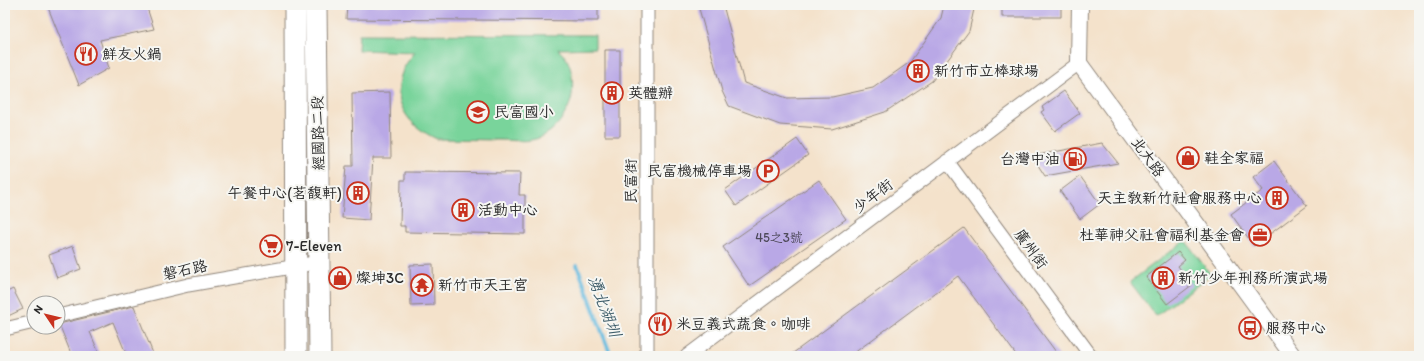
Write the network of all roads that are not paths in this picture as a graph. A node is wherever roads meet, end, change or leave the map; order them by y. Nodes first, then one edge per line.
1 (295, 5) edge
2 (316, 5) edge
3 (647, 5) edge
4 (1080, 5) edge
5 (1079, 63) junction
6 (947, 161) junction
7 (320, 262) junction
8 (296, 266) junction
9 (66, 314) edge
10 (26, 324) edge
11 (5, 329) edge
12 (296, 356) edge
13 (320, 356) edge
14 (647, 356) edge
15 (687, 356) edge
16 (1091, 356) edge
17 (1293, 356) edge

1 - 8 main road, 經國路二段
2 - 7 main road, 經國路二段
3 - 14 street, 民富街
4 - 5 street
5 - 6 street, 少年街
5 - 17 street, 北大路
6 - 15 street, 少年街
6 - 16 street, 廣州街
7 - 8 street, 磐石路
7 - 13 main road, 經國路二段
8 - 9 street, 磐石路
8 - 12 main road, 經國路二段
10 - 11 street

